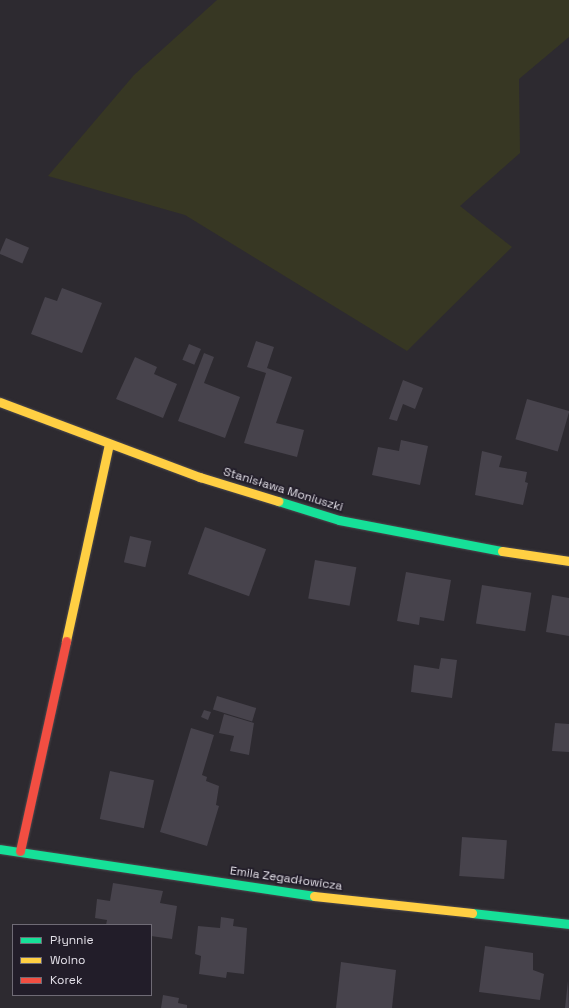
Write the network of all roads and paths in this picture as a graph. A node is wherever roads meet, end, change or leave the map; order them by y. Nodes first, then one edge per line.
1 (0, 402) edge
2 (109, 444) junction
3 (569, 561) edge
4 (0, 849) edge
5 (20, 851) junction
6 (569, 924) edge

1 - 2 street, Stanisława Moniuszki
2 - 3 street, Stanisława Moniuszki
2 - 5 street
4 - 5 street, Emila Zegadłowicza
5 - 6 street, Emila Zegadłowicza

